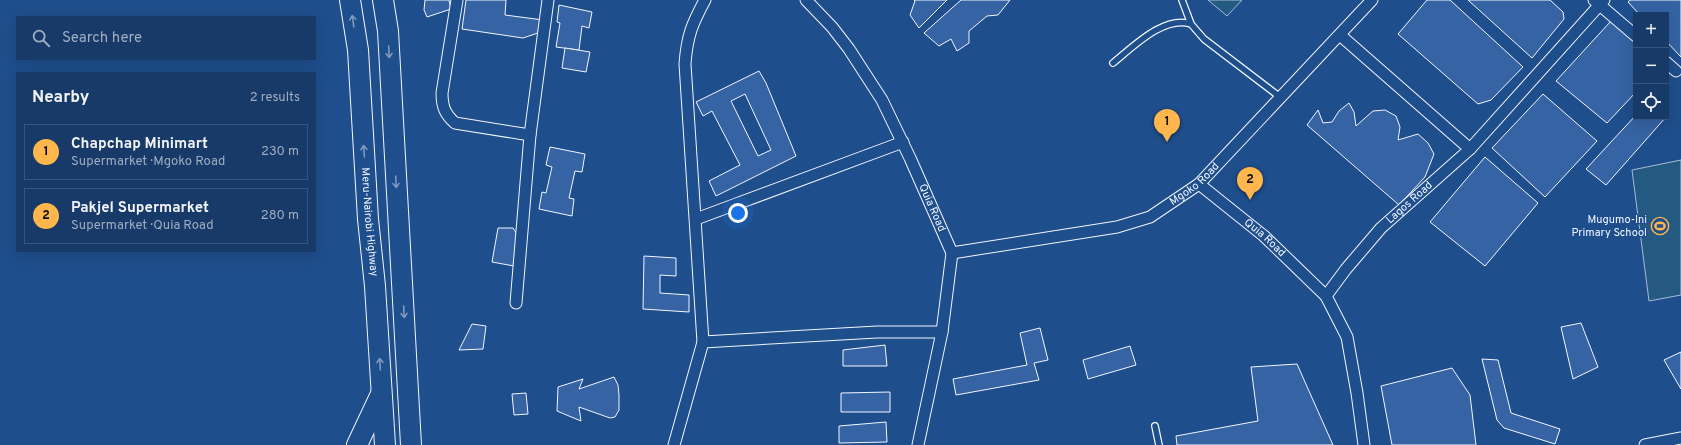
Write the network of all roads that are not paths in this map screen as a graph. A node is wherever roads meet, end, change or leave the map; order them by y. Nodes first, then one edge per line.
1 (350, 0) edge
2 (383, 0) edge
3 (457, 0) edge
4 (548, 0) edge
5 (705, 0) edge
6 (806, 0) edge
7 (1182, 0) edge
8 (1372, 0) edge
9 (1599, 2) edge
10 (1191, 24) junction
11 (1633, 33) edge
12 (1340, 35) junction
13 (1113, 63) dead end
14 (1669, 65) edge
15 (1676, 71) dead end
16 (1280, 97) junction
17 (530, 135) junction
18 (903, 142) junction
19 (1470, 149) junction
20 (1199, 184) junction
21 (696, 219) junction
22 (952, 253) junction
23 (1326, 296) junction
24 (516, 303) dead end
25 (942, 332) junction
26 (703, 342) junction
27 (382, 392) junction
28 (1155, 426) dead end
29 (1681, 438) edge
30 (358, 445) edge
31 (385, 445) edge
32 (411, 445) edge
33 (674, 445) edge
34 (918, 445) edge
35 (1159, 445) edge
36 (1364, 445) edge
37 (1645, 445) edge

27 -> 1 highway, Meru-Nairobi Highway
2 -> 32 highway
3 - 17 street
4 - 17 street
5 - 21 street
6 - 18 street, Quia Road
7 - 10 lane
8 - 12 street, Mgoko Road
9 - 11 street
9 - 19 street, Lagos Road
10 - 13 lane
10 - 16 lane
12 - 16 street, Mgoko Road
12 - 19 street
14 - 15 street
16 - 20 street, Mgoko Road
17 - 24 street
18 - 21 street
18 - 22 street, Quia Road
19 - 23 street, Lagos Road
20 - 22 street, Mgoko Road
20 - 23 street, Quia Road
21 - 26 street
22 - 25 street
23 - 36 street
25 - 26 street
25 - 34 street
26 - 33 street
27 - 30 highway
27 - 31 highway, Meru-Nairobi Highway
28 - 35 lane
29 - 37 street

